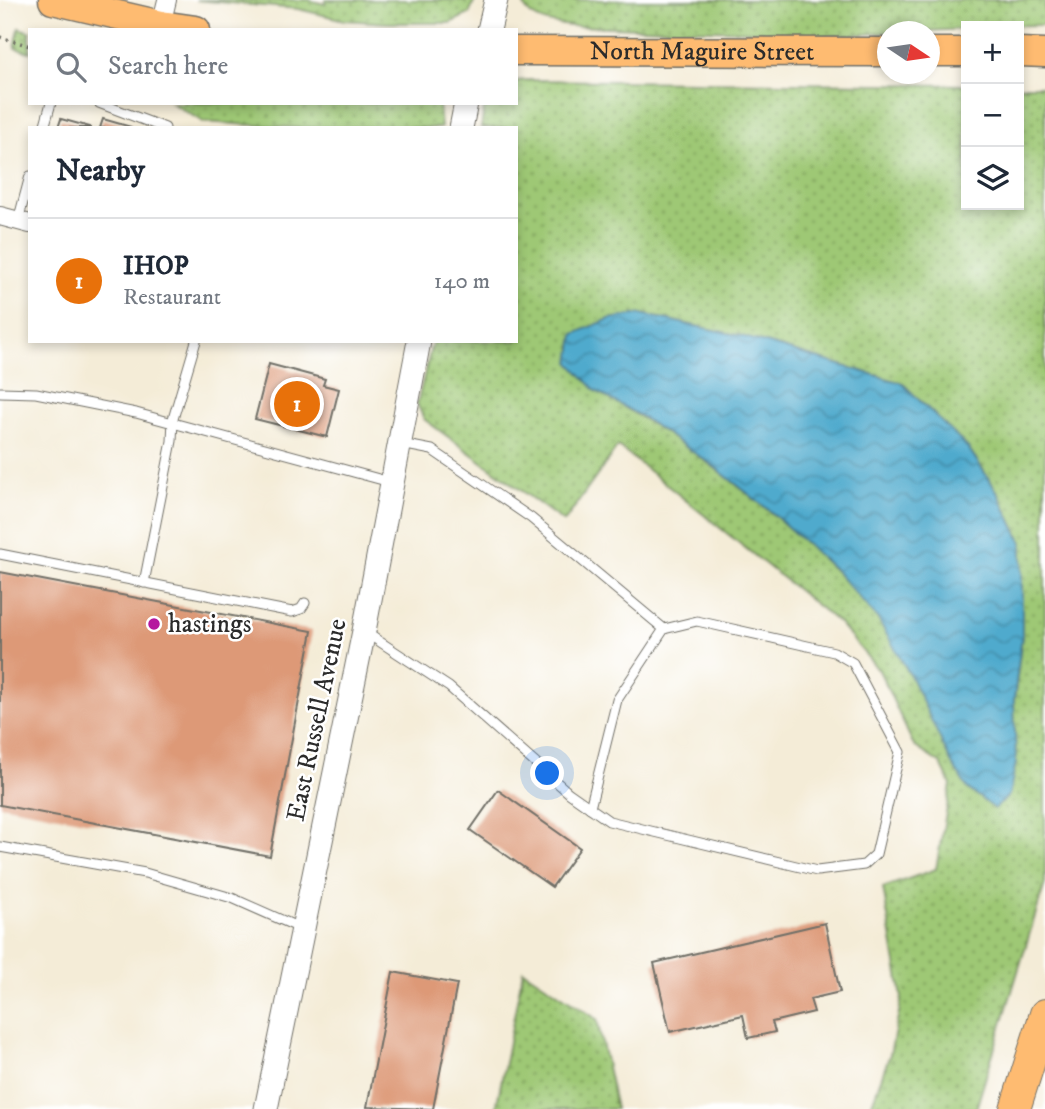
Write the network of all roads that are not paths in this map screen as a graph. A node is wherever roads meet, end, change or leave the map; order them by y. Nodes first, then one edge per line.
1 (53, 0) edge
2 (496, 0) edge
3 (107, 6) edge
4 (164, 12) edge
5 (192, 28) edge
6 (489, 28) edge
7 (518, 51) edge
8 (877, 52) edge
9 (940, 52) edge
10 (961, 52) edge
11 (1024, 52) edge
12 (1045, 53) edge
13 (50, 105) edge
14 (104, 105) edge
15 (466, 105) edge
16 (45, 126) edge
17 (160, 126) edge
18 (461, 126) edge
19 (28, 189) edge
20 (0, 216) edge
21 (24, 223) edge
22 (195, 343) edge
23 (419, 343) edge
24 (0, 392) edge
25 (173, 422) junction
26 (399, 443) junction
27 (392, 482) junction
28 (0, 554) edge
29 (144, 583) junction
30 (305, 603) dead end
31 (664, 629) junction
32 (364, 631) junction
33 (590, 808) junction
34 (0, 847) edge
35 (304, 930) junction
36 (1045, 1014) edge
37 (266, 1109) edge
38 (1015, 1109) edge

1 - 3 main road
2 - 6 street
3 - 4 main road
4 - 5 main road
7 - 8 main road, North Maguire Street
9 - 10 main road
11 - 12 main road
13 - 16 lane
14 - 17 lane
15 - 18 street
19 - 21 lane
20 - 21 street
22 - 25 lane
23 - 26 street, East Russell Avenue
24 - 25 lane
25 - 27 lane
25 - 29 lane
26 - 27 street, East Russell Avenue
26 - 31 lane
27 - 32 street, East Russell Avenue
28 - 29 lane
29 - 30 lane
31 - 33 lane
31 - 33 lane
32 - 33 lane
32 - 35 street, East Russell Avenue
34 - 35 lane
35 - 37 street, East Russell Avenue
36 - 38 highway

